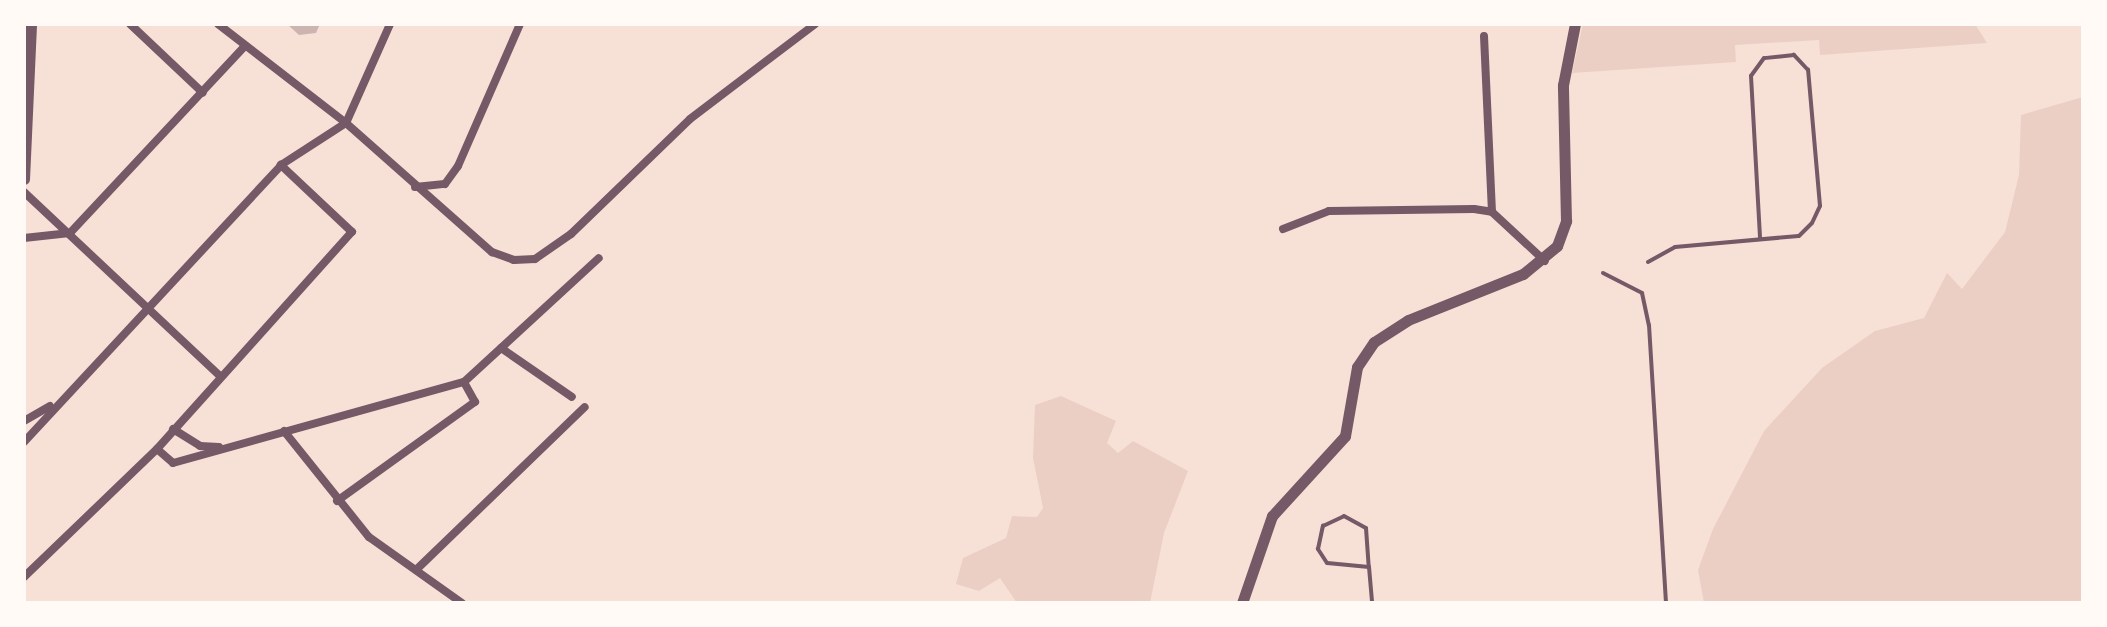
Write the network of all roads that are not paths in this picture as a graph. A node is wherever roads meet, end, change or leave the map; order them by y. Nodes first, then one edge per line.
1 (31, 24) edge
2 (130, 24) edge
3 (218, 24) edge
4 (390, 24) edge
5 (520, 24) edge
6 (815, 24) edge
7 (1575, 24) edge
8 (1484, 36) dead end
9 (245, 46) junction
10 (203, 93) junction
11 (346, 123) junction
12 (281, 165) junction
13 (24, 179) edge
14 (413, 186) junction
15 (24, 192) edge
16 (1492, 212) junction
17 (1283, 229) dead end
18 (70, 233) junction
19 (24, 238) edge
20 (1760, 239) junction
21 (599, 258) dead end
22 (1545, 261) junction
23 (1648, 262) dead end
24 (1603, 273) dead end
25 (146, 309) junction
26 (501, 348) junction
27 (220, 376) junction
28 (464, 382) junction
29 (64, 397) junction
30 (572, 397) dead end
31 (585, 407) dead end
32 (24, 421) edge
33 (173, 429) junction
34 (284, 431) junction
35 (24, 442) edge
36 (227, 447) junction
37 (157, 449) junction
38 (337, 501) junction
39 (34, 567) junction
40 (1369, 567) junction
41 (24, 568) edge
42 (417, 569) junction
43 (24, 577) edge
44 (462, 603) edge
45 (1242, 603) edge
46 (1372, 603) edge
47 (1666, 603) edge

1 - 13 street
2 - 10 street
3 - 9 street
4 - 11 street
5 - 14 street
6 - 14 street
7 - 22 street
8 - 16 street
9 - 10 street
9 - 11 street
10 - 18 street
11 - 12 street
11 - 14 street
12 - 25 street
12 - 27 street
15 - 18 street
16 - 17 street
16 - 22 street
18 - 19 street
18 - 25 street
20 - 20 lane
20 - 23 lane
21 - 26 street
22 - 45 street
24 - 47 lane
25 - 27 street
25 - 29 street
26 - 28 street
26 - 30 street
27 - 33 street
28 - 34 street
28 - 38 street
29 - 32 street
29 - 35 street
31 - 42 street
33 - 36 street
33 - 37 street
34 - 36 street
34 - 38 street
36 - 37 street
37 - 39 street
38 - 42 street
39 - 41 street
39 - 43 street
40 - 40 lane
40 - 46 lane
42 - 44 street

